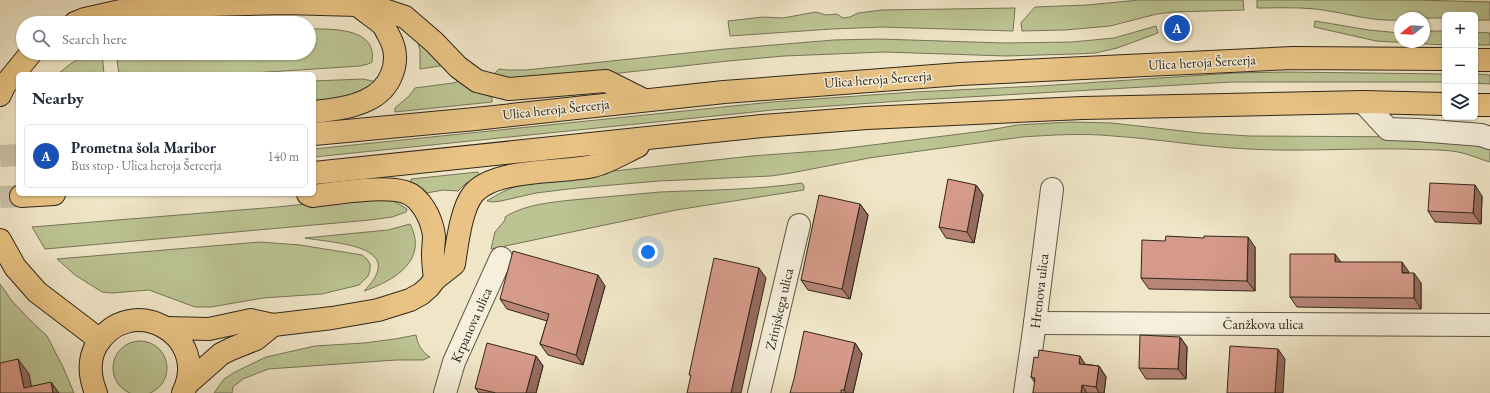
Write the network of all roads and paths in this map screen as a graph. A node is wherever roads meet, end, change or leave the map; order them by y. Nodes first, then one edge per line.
1 (357, 5) junction
2 (98, 16) edge
3 (26, 60) edge
4 (1442, 60) edge
5 (1478, 60) edge
6 (1490, 60) edge
7 (0, 95) edge
8 (644, 100) junction
9 (1363, 102) junction
10 (1442, 104) edge
11 (1478, 105) edge
12 (1490, 105) edge
13 (316, 112) edge
14 (316, 134) edge
15 (657, 137) junction
16 (1490, 138) edge
17 (316, 173) edge
18 (1052, 189) dead end
19 (316, 196) edge
20 (799, 225) dead end
21 (0, 240) edge
22 (501, 258) dead end
23 (435, 279) junction
24 (1035, 323) junction
25 (273, 325) junction
26 (1490, 325) edge
27 (167, 328) junction
28 (100, 340) junction
29 (185, 388) edge
30 (96, 393) edge
31 (445, 393) edge
32 (759, 393) edge
33 (1025, 393) edge

1 - 2 main road
1 - 8 main road
1 - 13 main road
3 - 7 main road
4 - 8 main road, Ulica heroja Šercerja
5 - 6 main road
8 - 14 main road, Ulica heroja Šercerja
9 - 10 main road
9 - 15 main road
9 - 16 street
11 - 12 main road
15 - 17 main road
15 - 23 main road
18 - 24 street, Hrenova ulica
19 - 23 main road
20 - 32 street, Zrinjskega ulica
21 - 28 main road
22 - 31 street, Krpanova ulica
23 - 25 main road
24 - 26 street, Čanžkova ulica
24 - 33 street, Hrenova ulica
25 - 27 main road
25 - 29 main road
27 - 28 main road
27 - 29 main road
28 - 30 main road

